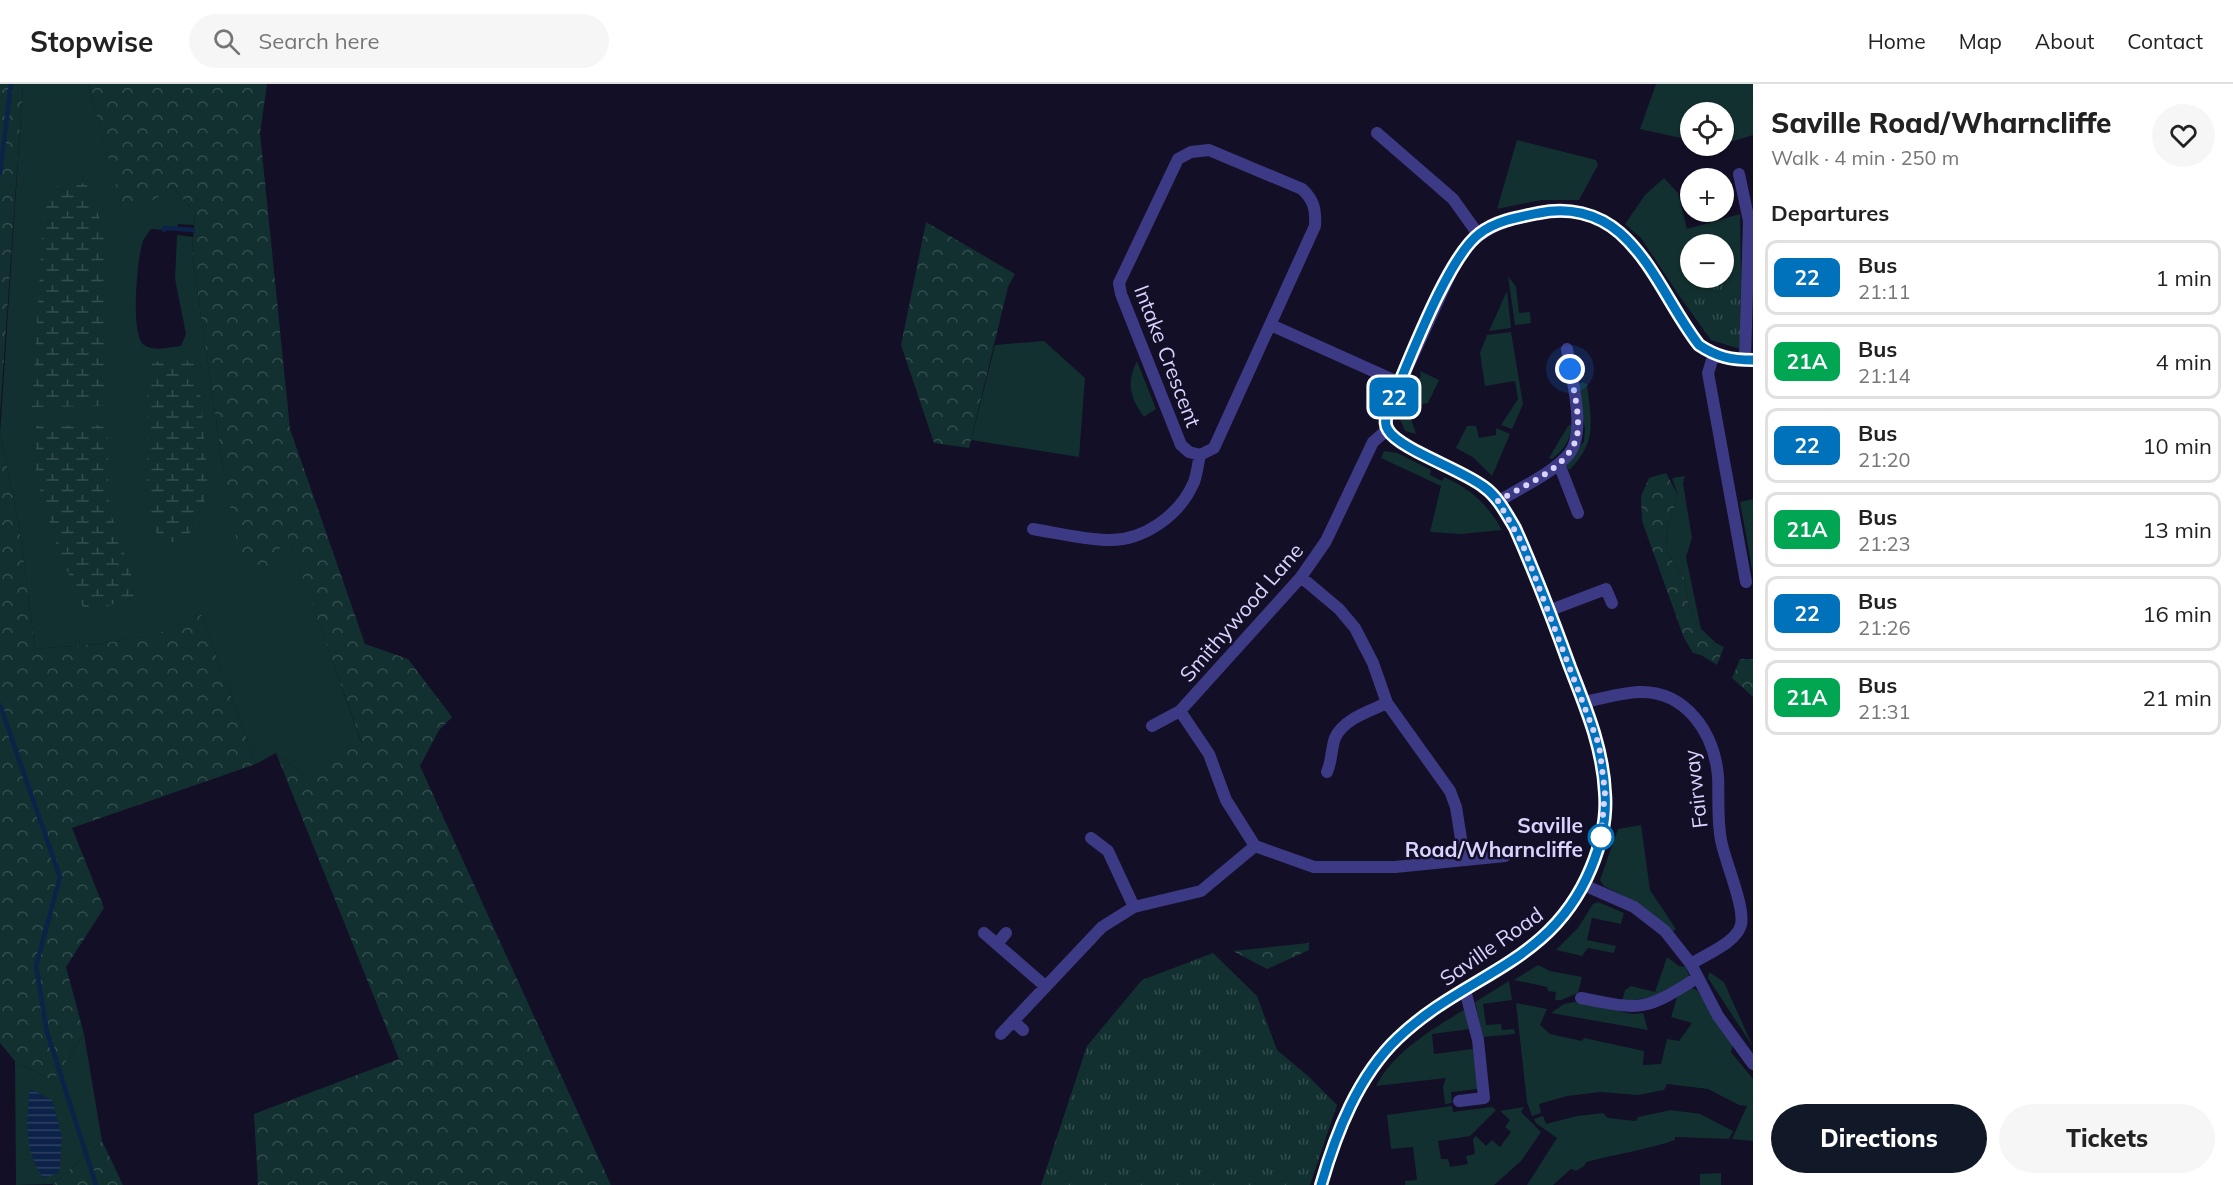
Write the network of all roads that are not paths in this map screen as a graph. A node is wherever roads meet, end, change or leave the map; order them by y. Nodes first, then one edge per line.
1 (1377, 133) dead end
2 (1739, 174) dead end
3 (1478, 234) junction
4 (1271, 325) junction
5 (1567, 349) dead end
6 (1713, 354) junction
7 (1749, 360) edge
8 (1400, 382) junction
9 (1388, 430) junction
10 (1200, 454) junction
11 (1559, 464) junction
12 (1498, 501) junction
13 (1578, 513) dead end
14 (1033, 529) dead end
15 (1301, 577) junction
16 (1746, 582) dead end
17 (1612, 603) dead end
18 (1548, 610) junction
19 (1584, 702) junction
20 (1387, 703) junction
21 (1180, 711) junction
22 (1152, 726) dead end
23 (1327, 772) dead end
24 (1091, 838) dead end
25 (1255, 846) junction
26 (1505, 856) dead end
27 (1464, 858) junction
28 (1584, 885) junction
29 (1134, 907) junction
30 (984, 933) dead end
31 (1006, 933) dead end
32 (997, 944) junction
33 (1691, 964) junction
34 (1697, 978) junction
35 (1045, 986) junction
36 (1465, 990) junction
37 (1581, 998) dead end
38 (1013, 1021) junction
39 (1023, 1030) dead end
40 (1000, 1035) dead end
41 (1753, 1064) edge
42 (1459, 1101) dead end
43 (1321, 1185) edge

1 - 3 street
2 - 7 street
3 - 6 street
3 - 8 street
4 - 8 street
4 - 10 street, Intake Crescent
4 - 10 street, Intake Crescent
5 - 11 street
6 - 7 street
6 - 16 street
8 - 9 street
9 - 12 street, Saville Road
9 - 15 street, Smithywood Lane
10 - 14 street, Intake Crescent
11 - 12 street
11 - 13 street
12 - 18 street, Saville Road
15 - 20 street
15 - 21 street, Smithywood Lane
17 - 18 street
18 - 19 street, Saville Road
19 - 28 street, Saville Road
19 - 33 street, Fairway
20 - 23 street
20 - 27 street
21 - 22 street, Smithywood Lane
21 - 25 street
24 - 29 street
25 - 27 street
25 - 29 street
26 - 27 street
28 - 33 street
28 - 36 street, Saville Road
29 - 35 street
30 - 32 street
31 - 32 street
32 - 35 street
33 - 34 street
34 - 37 street
34 - 41 street
35 - 38 street
36 - 42 street
36 - 43 street, Saville Road
38 - 39 street
38 - 40 street

